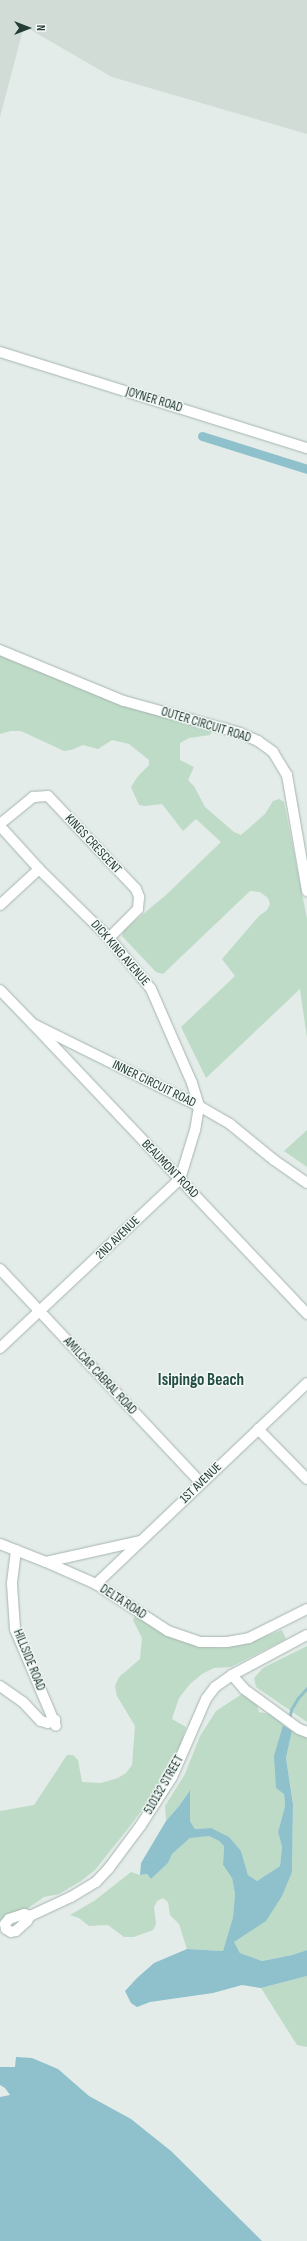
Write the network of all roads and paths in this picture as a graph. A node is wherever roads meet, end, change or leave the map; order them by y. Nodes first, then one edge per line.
1 (0, 352) edge
2 (307, 448) edge
3 (0, 650) edge
4 (0, 825) edge
5 (39, 869) junction
6 (307, 891) edge
7 (0, 905) edge
8 (109, 938) junction
9 (0, 990) edge
10 (34, 1024) junction
11 (199, 1106) junction
12 (180, 1179) junction
13 (307, 1183) edge
14 (0, 1269) edge
15 (40, 1312) junction
16 (307, 1314) edge
17 (0, 1348) edge
18 (307, 1383) edge
19 (258, 1429) junction
20 (307, 1479) edge
21 (201, 1483) junction
22 (140, 1541) junction
23 (0, 1544) edge
24 (16, 1550) junction
25 (46, 1562) junction
26 (96, 1584) junction
27 (307, 1609) edge
28 (307, 1635) edge
29 (232, 1675) junction
30 (0, 1686) edge
31 (303, 1730) edge
32 (30, 1916) dead end

1 - 2 street, JOYNER ROAD
3 - 6 street, OUTER CIRCUIT ROAD
4 - 5 street, DICK KING AVENUE
4 - 8 street, KINGS CRESCENT
5 - 7 street
5 - 8 street, DICK KING AVENUE
8 - 11 street, DICK KING AVENUE
9 - 10 street, INNER CIRCUIT ROAD
10 - 11 street, INNER CIRCUIT ROAD
10 - 12 street, BEAUMONT ROAD
11 - 12 street, 2ND AVENUE
11 - 13 street, INNER CIRCUIT ROAD
12 - 15 street, 2ND AVENUE
12 - 16 street, BEAUMONT ROAD
14 - 15 street, AMILCAR CABRAL ROAD
15 - 17 street, 2ND AVENUE
15 - 21 street, AMILCAR CABRAL ROAD
18 - 19 street, 1ST AVENUE
19 - 20 street
19 - 21 street, 1ST AVENUE
21 - 22 street, 1ST AVENUE
22 - 25 street
22 - 26 street, 1ST AVENUE
23 - 24 street, DELTA ROAD
24 - 25 street, DELTA ROAD
24 - 30 street, HILLSIDE ROAD
25 - 26 street, DELTA ROAD
26 - 27 street, DELTA ROAD
28 - 29 street, 510132 STREET
29 - 31 street
29 - 32 street, 510132 STREET

